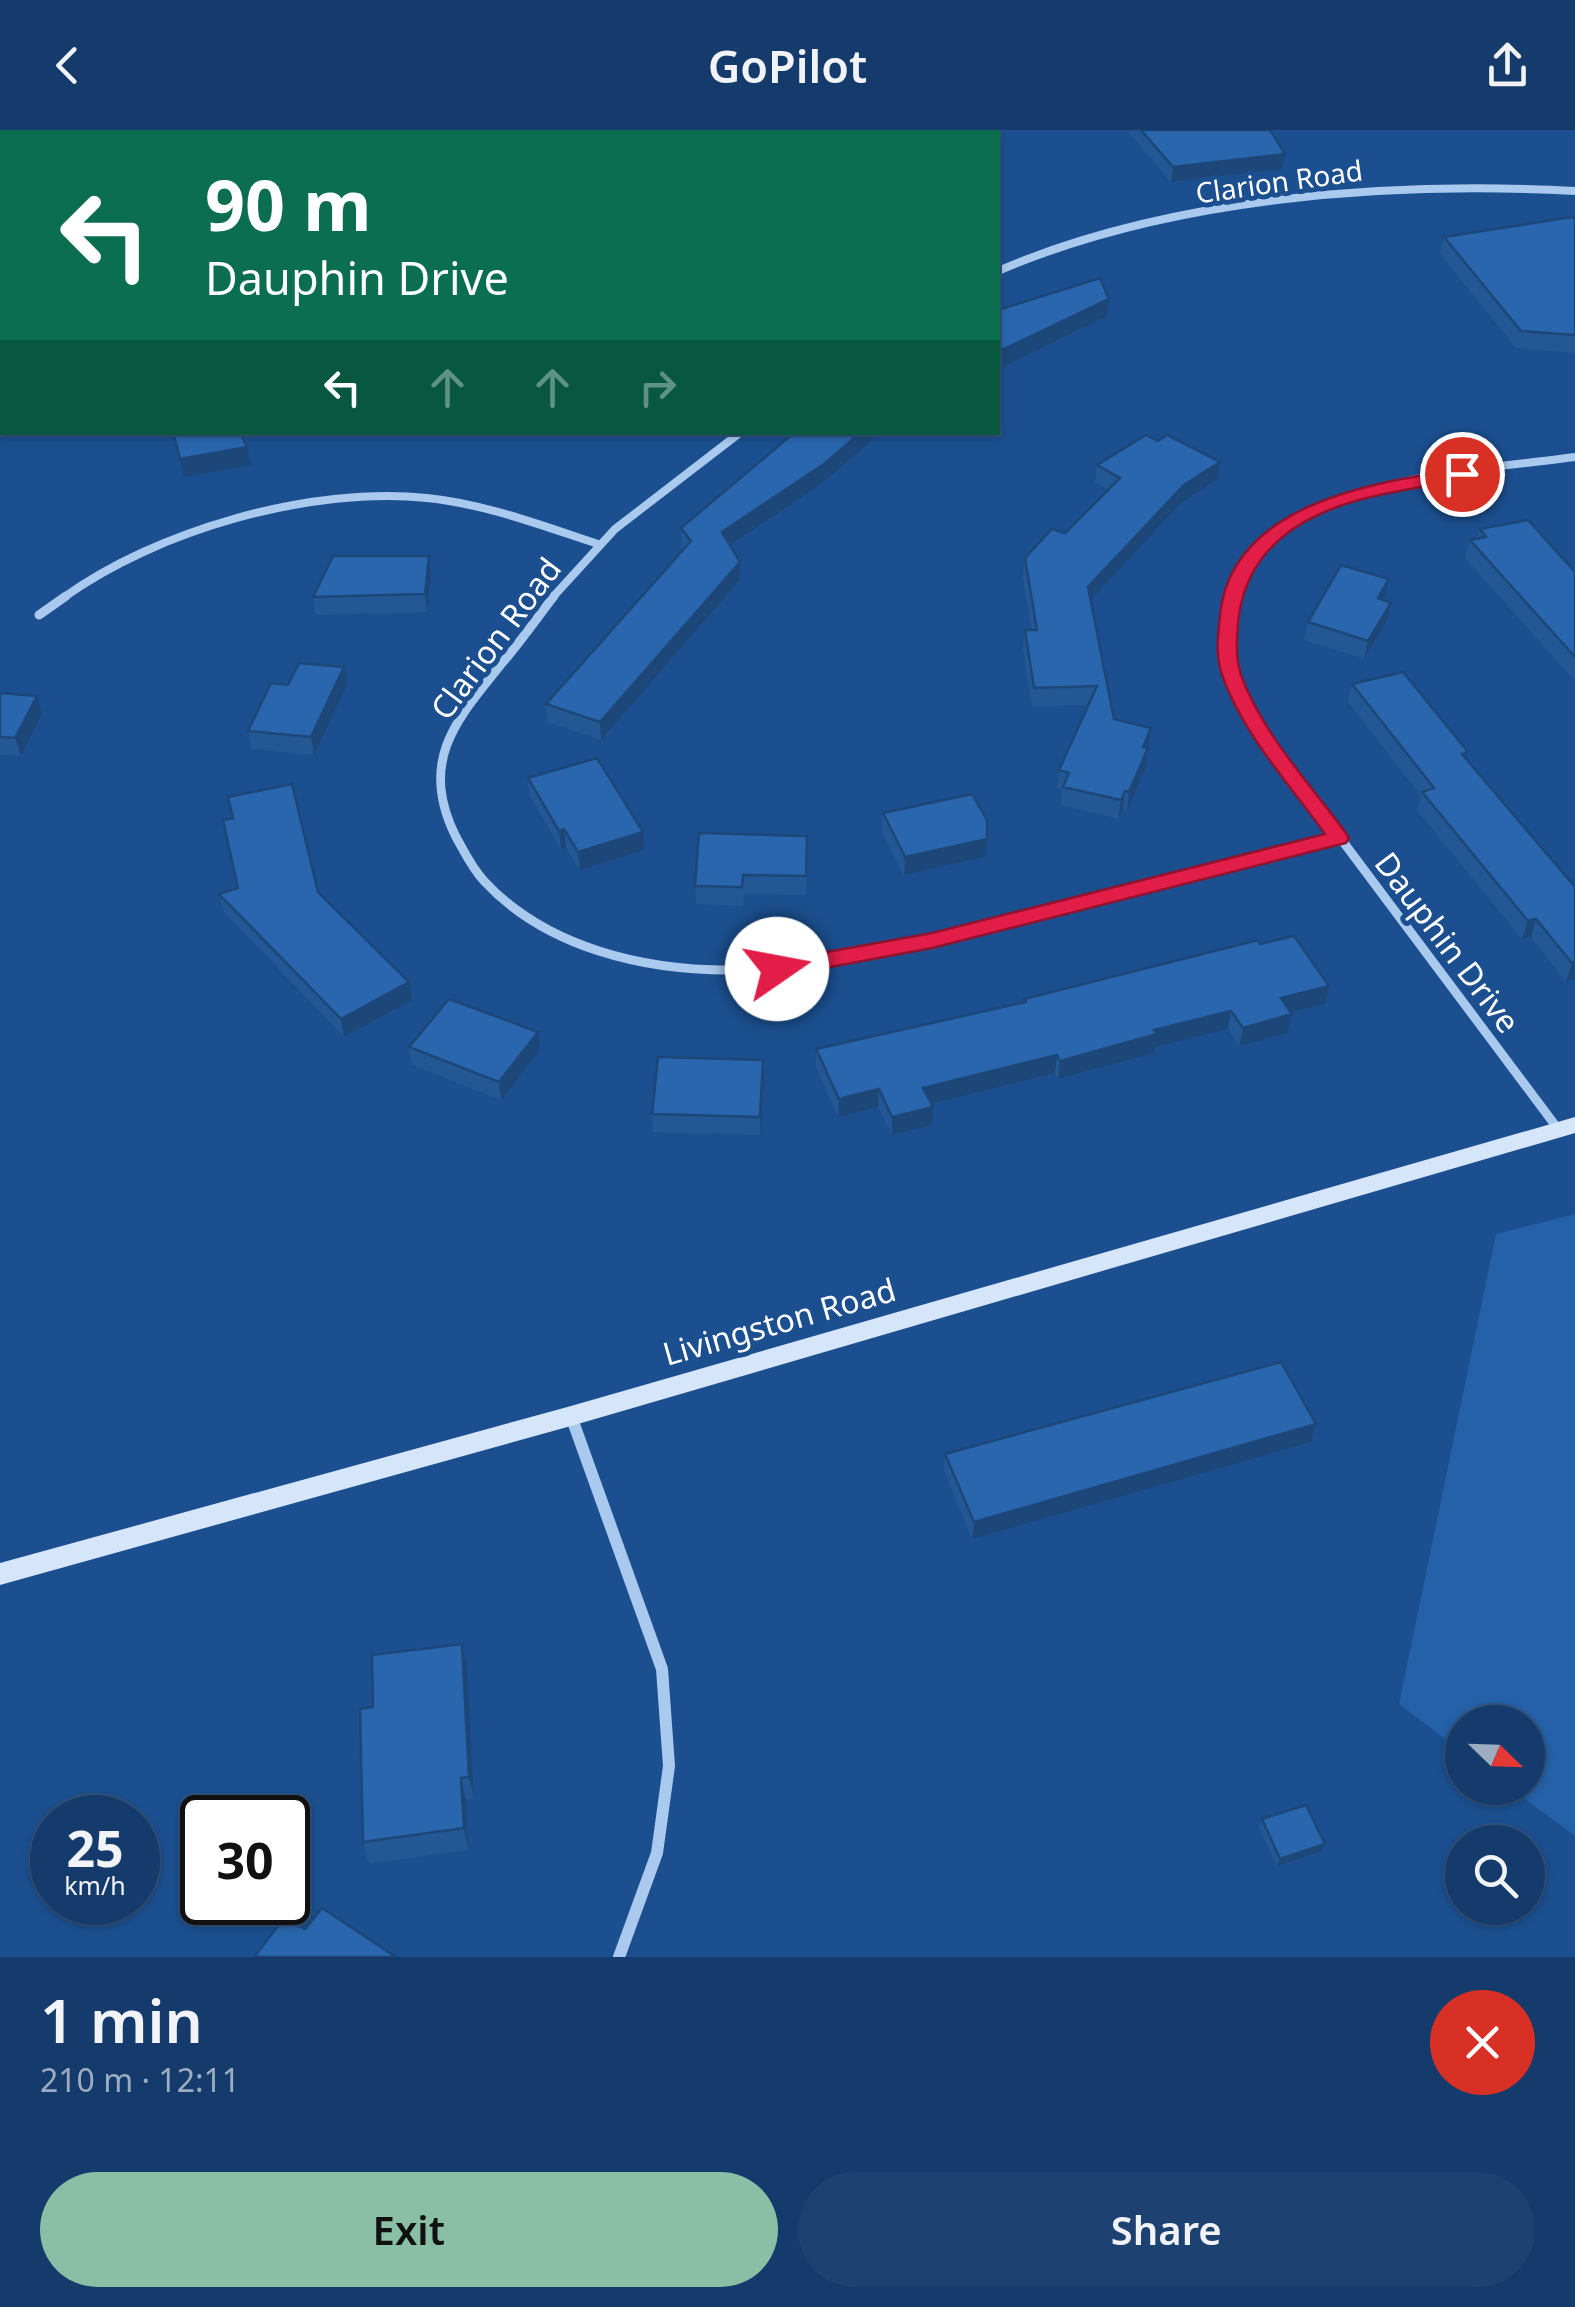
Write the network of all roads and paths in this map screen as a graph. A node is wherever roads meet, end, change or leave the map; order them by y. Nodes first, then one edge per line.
1 (1575, 191) edge
2 (1000, 270) edge
3 (738, 435) edge
4 (1575, 457) edge
5 (598, 544) junction
6 (39, 616) dead end
7 (1339, 838) junction
8 (1566, 1127) edge
9 (571, 1416) junction
10 (0, 1574) edge
11 (618, 1957) edge

1 - 2 street, Clarion Road
3 - 5 street, Clarion Road
4 - 7 street, Dauphin Drive
5 - 6 street
5 - 7 street, Clarion Road
7 - 8 street, Dauphin Drive
8 - 9 main road, Livingston Road
9 - 10 main road, Livingston Road
9 - 11 street

